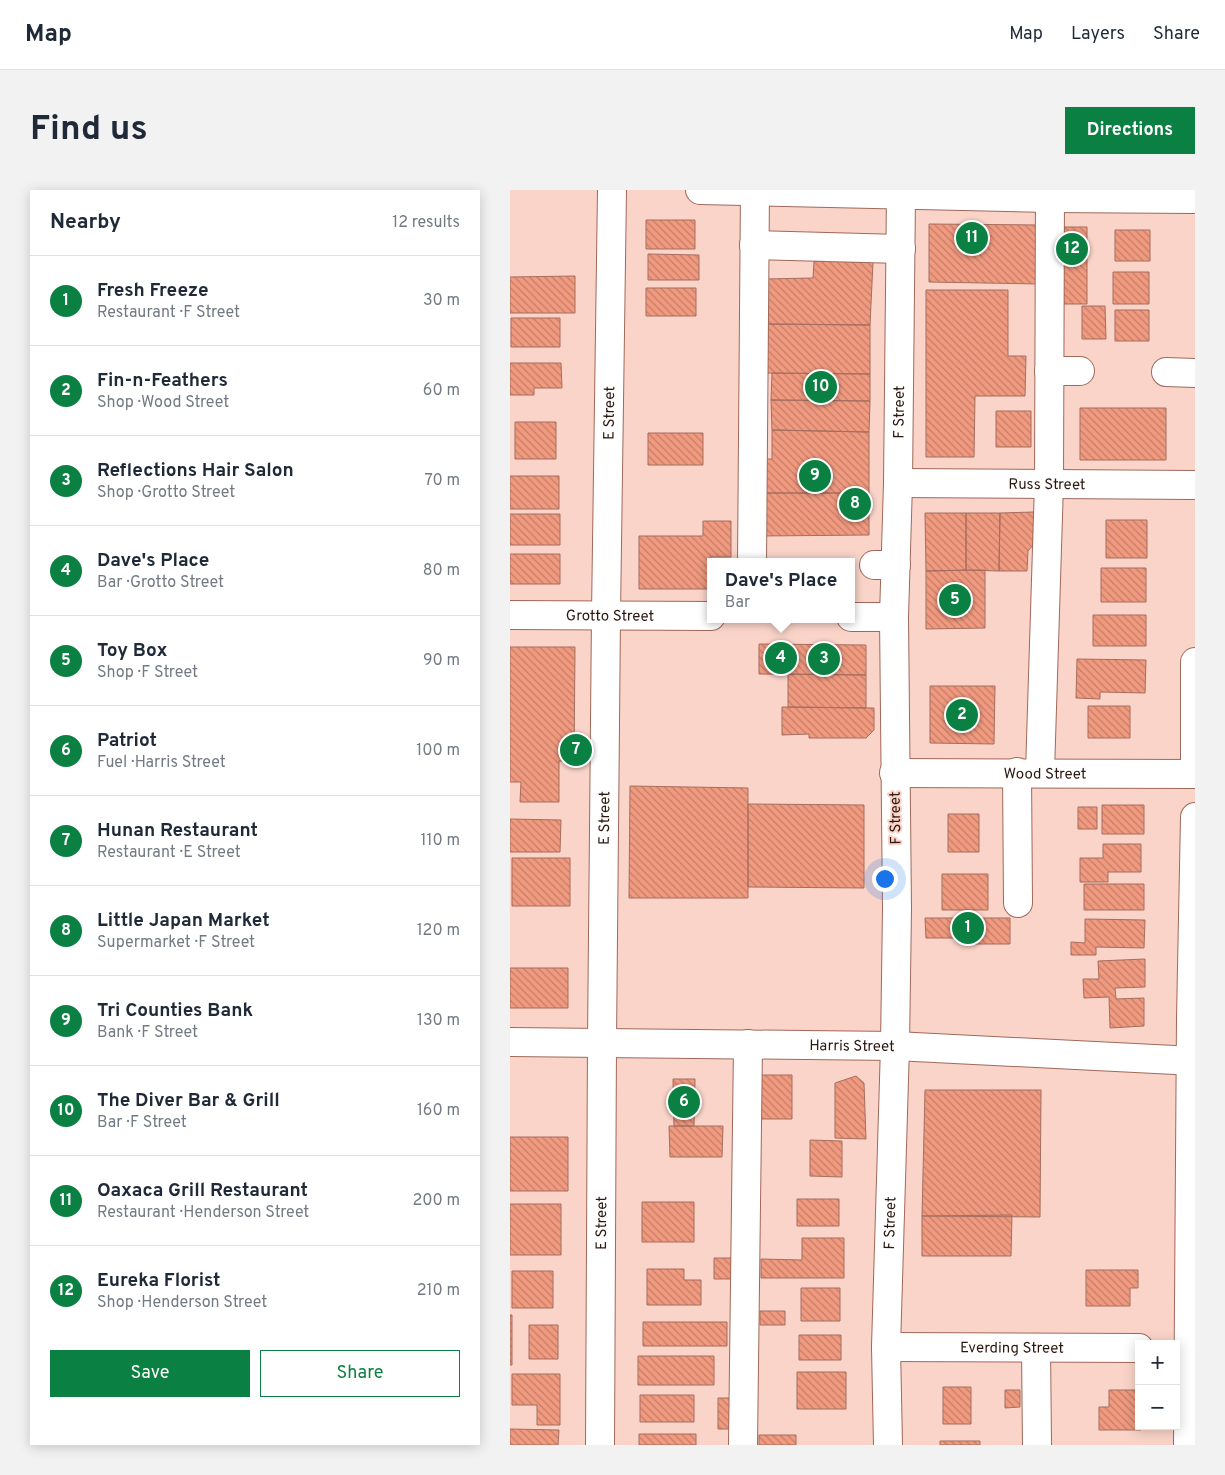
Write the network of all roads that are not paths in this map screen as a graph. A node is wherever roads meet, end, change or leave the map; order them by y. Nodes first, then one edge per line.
1 (612, 190) edge
2 (700, 190) edge
3 (755, 190) edge
4 (901, 192) edge
5 (1050, 194) edge
6 (1195, 199) edge
7 (754, 245) junction
8 (901, 250) junction
9 (1049, 370) junction
10 (1080, 371) dead end
11 (1166, 372) dead end
12 (1195, 373) edge
13 (898, 483) junction
14 (1049, 484) junction
15 (1195, 485) edge
16 (752, 558) edge
17 (510, 614) edge
18 (606, 615) junction
19 (707, 616) edge
20 (855, 617) edge
21 (894, 617) junction
22 (1195, 662) edge
23 (1029, 772) junction
24 (894, 773) junction
25 (1195, 773) edge
26 (1195, 817) edge
27 (1018, 903) dead end
28 (1194, 947) edge
29 (510, 1042) edge
30 (602, 1043) junction
31 (748, 1044) junction
32 (895, 1046) junction
33 (1193, 1061) edge
34 (1192, 1202) edge
35 (886, 1347) junction
36 (1036, 1348) junction
37 (1135, 1348) edge
38 (1187, 1348) edge
39 (600, 1445) edge
40 (743, 1445) edge
41 (888, 1445) edge
42 (1037, 1445) edge
43 (1188, 1445) edge

1 - 18 main road, E Street
2 - 3 main road
3 - 4 main road
3 - 7 main road
4 - 5 main road
4 - 8 main road, F Street
5 - 6 main road
5 - 9 main road
7 - 8 main road
7 - 16 main road
8 - 13 main road, F Street
9 - 10 main road
9 - 14 main road
11 - 12 main road
13 - 14 main road, Russ Street
13 - 21 main road, F Street
14 - 15 main road, Russ Street
14 - 23 main road
17 - 18 main road, Grotto Street
18 - 19 main road, Grotto Street
18 - 30 main road, E Street
20 - 21 main road
21 - 24 main road, F Street
22 - 25 main road
23 - 24 main road, Wood Street
23 - 25 main road, Wood Street
23 - 27 main road
24 - 32 main road, F Street
26 - 28 main road
28 - 33 main road
29 - 30 main road, Harris Street
30 - 31 main road, Harris Street
30 - 39 main road, E Street
31 - 32 main road, Harris Street
31 - 40 main road
32 - 33 main road, Harris Street
32 - 35 main road, F Street
33 - 34 main road
34 - 38 main road
35 - 36 main road, Everding Street
35 - 41 main road, F Street
36 - 37 main road, Everding Street
36 - 42 main road
38 - 43 main road

